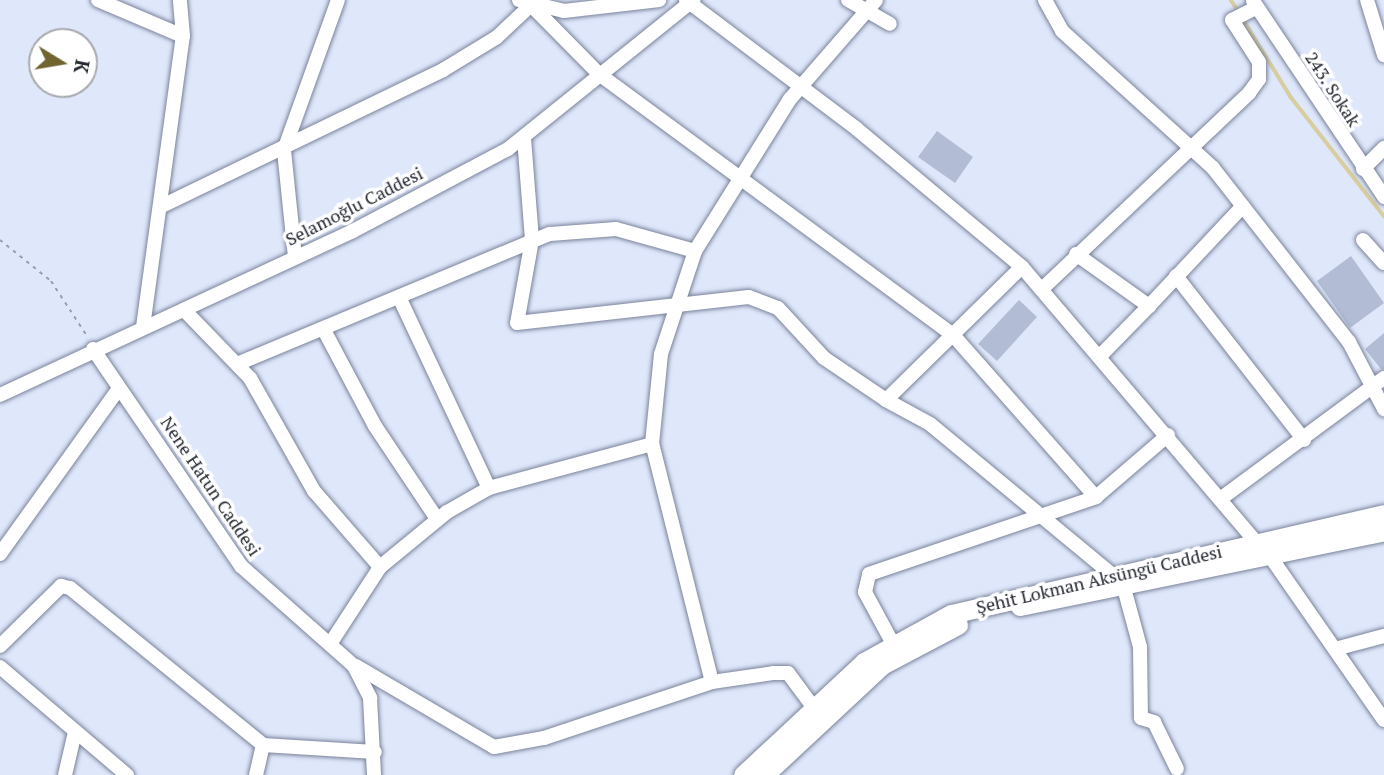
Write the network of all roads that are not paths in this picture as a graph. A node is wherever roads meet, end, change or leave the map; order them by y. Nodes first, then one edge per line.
1 (98, 0) edge
2 (180, 0) edge
3 (338, 0) edge
4 (659, 0) edge
5 (848, 0) edge
6 (876, 0) edge
7 (1045, 0) edge
8 (1367, 0) edge
9 (690, 1) edge
10 (525, 3) edge
11 (1254, 4) edge
12 (863, 13) junction
13 (890, 24) dead end
14 (183, 36) junction
15 (1384, 55) edge
16 (599, 74) junction
17 (802, 91) junction
18 (524, 138) junction
19 (1195, 148) junction
20 (1384, 148) edge
21 (284, 150) junction
22 (1363, 169) junction
23 (745, 177) junction
24 (1384, 197) edge
25 (162, 206) junction
26 (1243, 206) junction
27 (532, 240) junction
28 (1363, 240) dead end
29 (695, 251) junction
30 (1076, 254) junction
31 (295, 257) junction
32 (1384, 263) edge
33 (1022, 267) junction
34 (1176, 276) junction
35 (1043, 288) junction
36 (400, 299) junction
37 (1149, 306) junction
38 (673, 309) junction
39 (184, 310) junction
40 (143, 327) junction
41 (325, 332) junction
42 (953, 335) junction
43 (93, 349) junction
44 (1102, 354) junction
45 (237, 364) junction
46 (1379, 382) edge
47 (117, 391) junction
48 (0, 395) edge
49 (886, 400) junction
50 (1384, 409) edge
51 (1168, 435) junction
52 (1304, 440) junction
53 (652, 444) junction
54 (489, 488) junction
55 (1096, 496) junction
56 (1223, 497) junction
57 (1041, 514) junction
58 (1384, 514) edge
59 (437, 519) junction
60 (1384, 531) edge
61 (1258, 544) junction
62 (0, 554) edge
63 (1272, 559) junction
64 (380, 567) junction
65 (1110, 573) junction
66 (1124, 587) junction
67 (1384, 636) edge
68 (332, 641) junction
69 (892, 642) junction
70 (0, 646) edge
71 (1335, 649) junction
72 (354, 666) junction
73 (0, 667) edge
74 (712, 682) junction
75 (814, 708) junction
76 (1384, 720) edge
77 (75, 732) junction
78 (263, 745) junction
79 (374, 752) junction
80 (1177, 769) dead end
81 (65, 775) edge
82 (127, 775) edge
83 (256, 775) edge
84 (374, 775) edge
85 (743, 775) edge
86 (764, 775) edge

1 - 14 street
2 - 14 street
3 - 21 street
4 - 10 street
5 - 12 street
6 - 12 street
7 - 19 street
8 - 15 street
9 - 16 street, Selamoğlu Caddesi
9 - 17 street
10 - 16 street
10 - 21 street
11 - 19 street
11 - 22 street, 243. Sokak
12 - 13 street
12 - 17 street
14 - 25 street
16 - 18 street, Selamoğlu Caddesi
16 - 23 street
17 - 23 street
17 - 33 street
18 - 27 street
18 - 31 street, Selamoğlu Caddesi
19 - 26 street
19 - 30 street
20 - 22 street
21 - 25 street
21 - 31 street
22 - 24 street, 243. Sokak
23 - 29 street
23 - 42 street
25 - 40 street
26 - 34 street
26 - 46 street
27 - 29 street
27 - 36 street
27 - 38 street
28 - 32 street
29 - 38 street
30 - 35 street
30 - 37 street
31 - 39 street, Selamoğlu Caddesi
33 - 35 street
33 - 42 street
34 - 37 street
34 - 52 street
35 - 44 street
36 - 41 street
36 - 54 street
37 - 44 street
38 - 49 street
38 - 53 street
39 - 40 street, Selamoğlu Caddesi
39 - 45 street
40 - 43 street, Selamoğlu Caddesi
41 - 45 street
41 - 59 street
42 - 49 street
42 - 55 street
43 - 47 street, Nene Hatun Caddesi
43 - 48 street, Selamoğlu Caddesi
44 - 51 street
45 - 64 street
46 - 50 street
46 - 52 street
47 - 62 street
47 - 68 street, Nene Hatun Caddesi
49 - 57 street
51 - 55 street
51 - 56 street
52 - 56 street
53 - 54 street
53 - 74 street
54 - 59 street
55 - 57 street
56 - 61 street
57 - 65 street
57 - 69 street
58 - 61 main road, Şehit Lokman Aksüngü Caddesi
59 - 64 street
60 - 63 main road, Şehit Lokman Aksüngü Caddesi
61 - 65 main road, Şehit Lokman Aksüngü Caddesi
63 - 66 main road, Şehit Lokman Aksüngü Caddesi
63 - 71 street
64 - 68 street
65 - 69 main road, Şehit Lokman Aksüngü Caddesi
66 - 80 street
66 - 86 main road, Şehit Lokman Aksüngü Caddesi
67 - 71 street
68 - 72 street, Nene Hatun Caddesi
69 - 75 main road, Şehit Lokman Aksüngü Caddesi
70 - 78 street
71 - 76 street
72 - 74 street
72 - 79 street, Nene Hatun Caddesi
73 - 77 street
74 - 75 street
75 - 85 main road, Şehit Lokman Aksüngü Caddesi
77 - 81 street
77 - 82 street
78 - 79 street
78 - 83 street
79 - 84 street, Nene Hatun Caddesi

